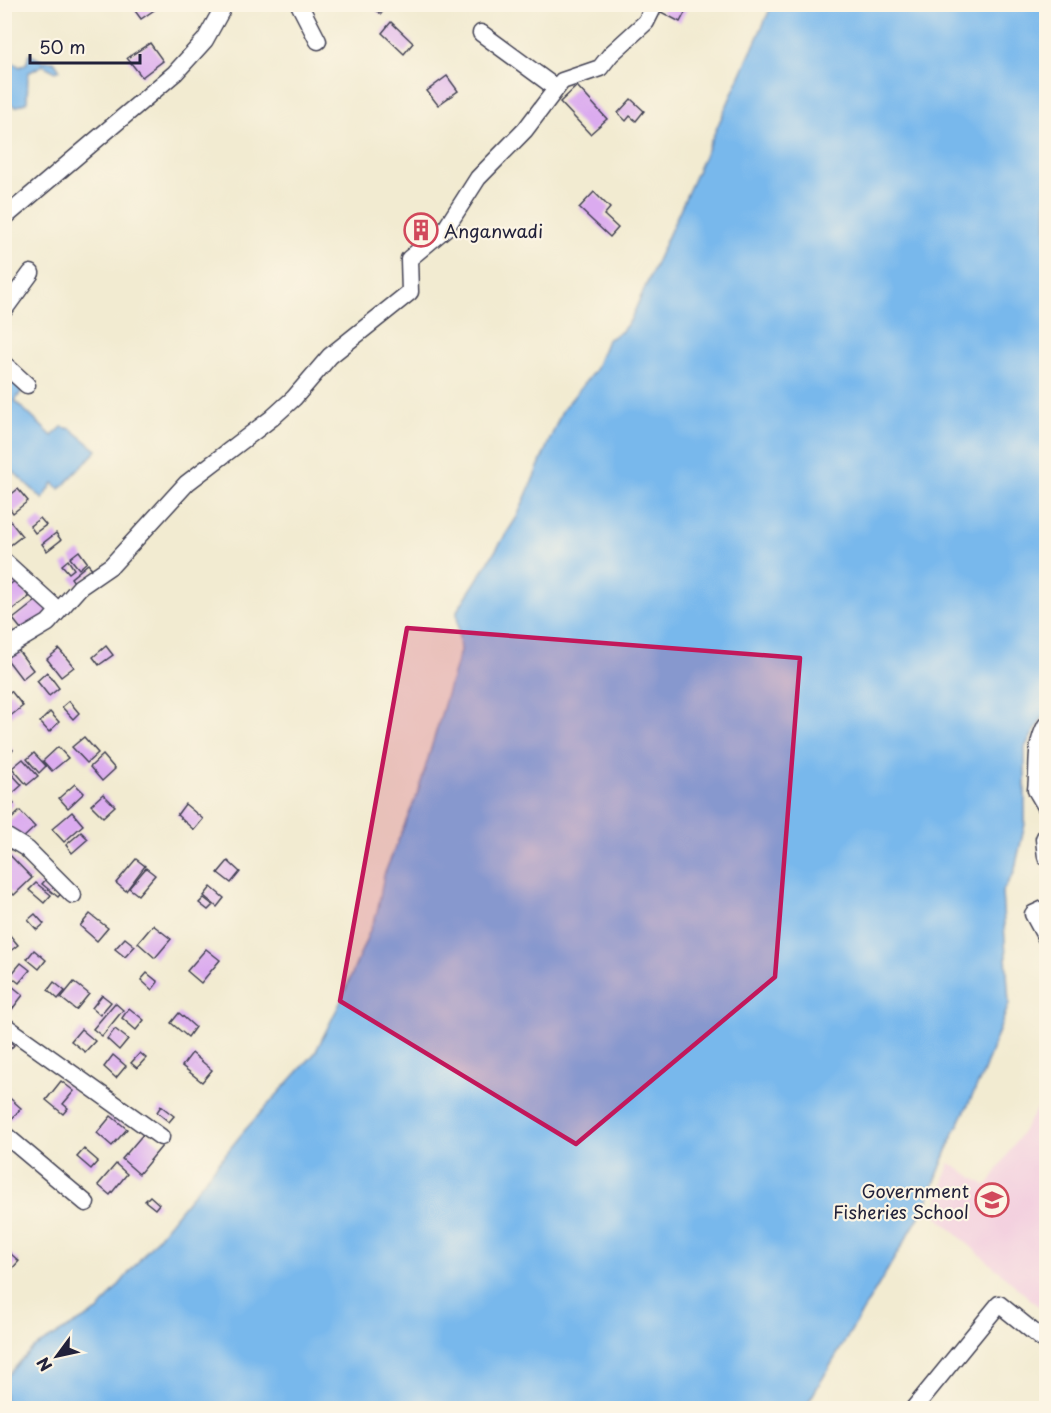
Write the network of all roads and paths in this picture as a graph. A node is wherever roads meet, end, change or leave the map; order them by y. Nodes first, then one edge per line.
1 (225, 4) edge
2 (299, 4) edge
3 (655, 4) edge
4 (481, 33) dead end
5 (318, 41) dead end
6 (556, 88) junction
7 (4, 218) edge
8 (32, 273) dead end
9 (4, 310) edge
10 (4, 364) edge
11 (27, 385) dead end
12 (4, 561) edge
13 (58, 610) junction
14 (4, 649) edge
15 (1047, 725) edge
16 (1047, 807) edge
17 (4, 835) edge
18 (1047, 835) edge
19 (1047, 857) edge
20 (73, 895) dead end
21 (1047, 908) edge
22 (1047, 938) edge
23 (4, 1024) edge
24 (4, 1134) edge
25 (161, 1137) dead end
26 (86, 1203) dead end
27 (1047, 1342) edge
28 (914, 1408) edge

1 - 7 street
2 - 5 street
3 - 6 street
4 - 6 street
6 - 13 street
8 - 9 street
10 - 11 street
12 - 13 street
13 - 14 street
15 - 16 street
17 - 20 street
18 - 19 street
21 - 22 street
23 - 25 street
24 - 26 street
27 - 28 street

